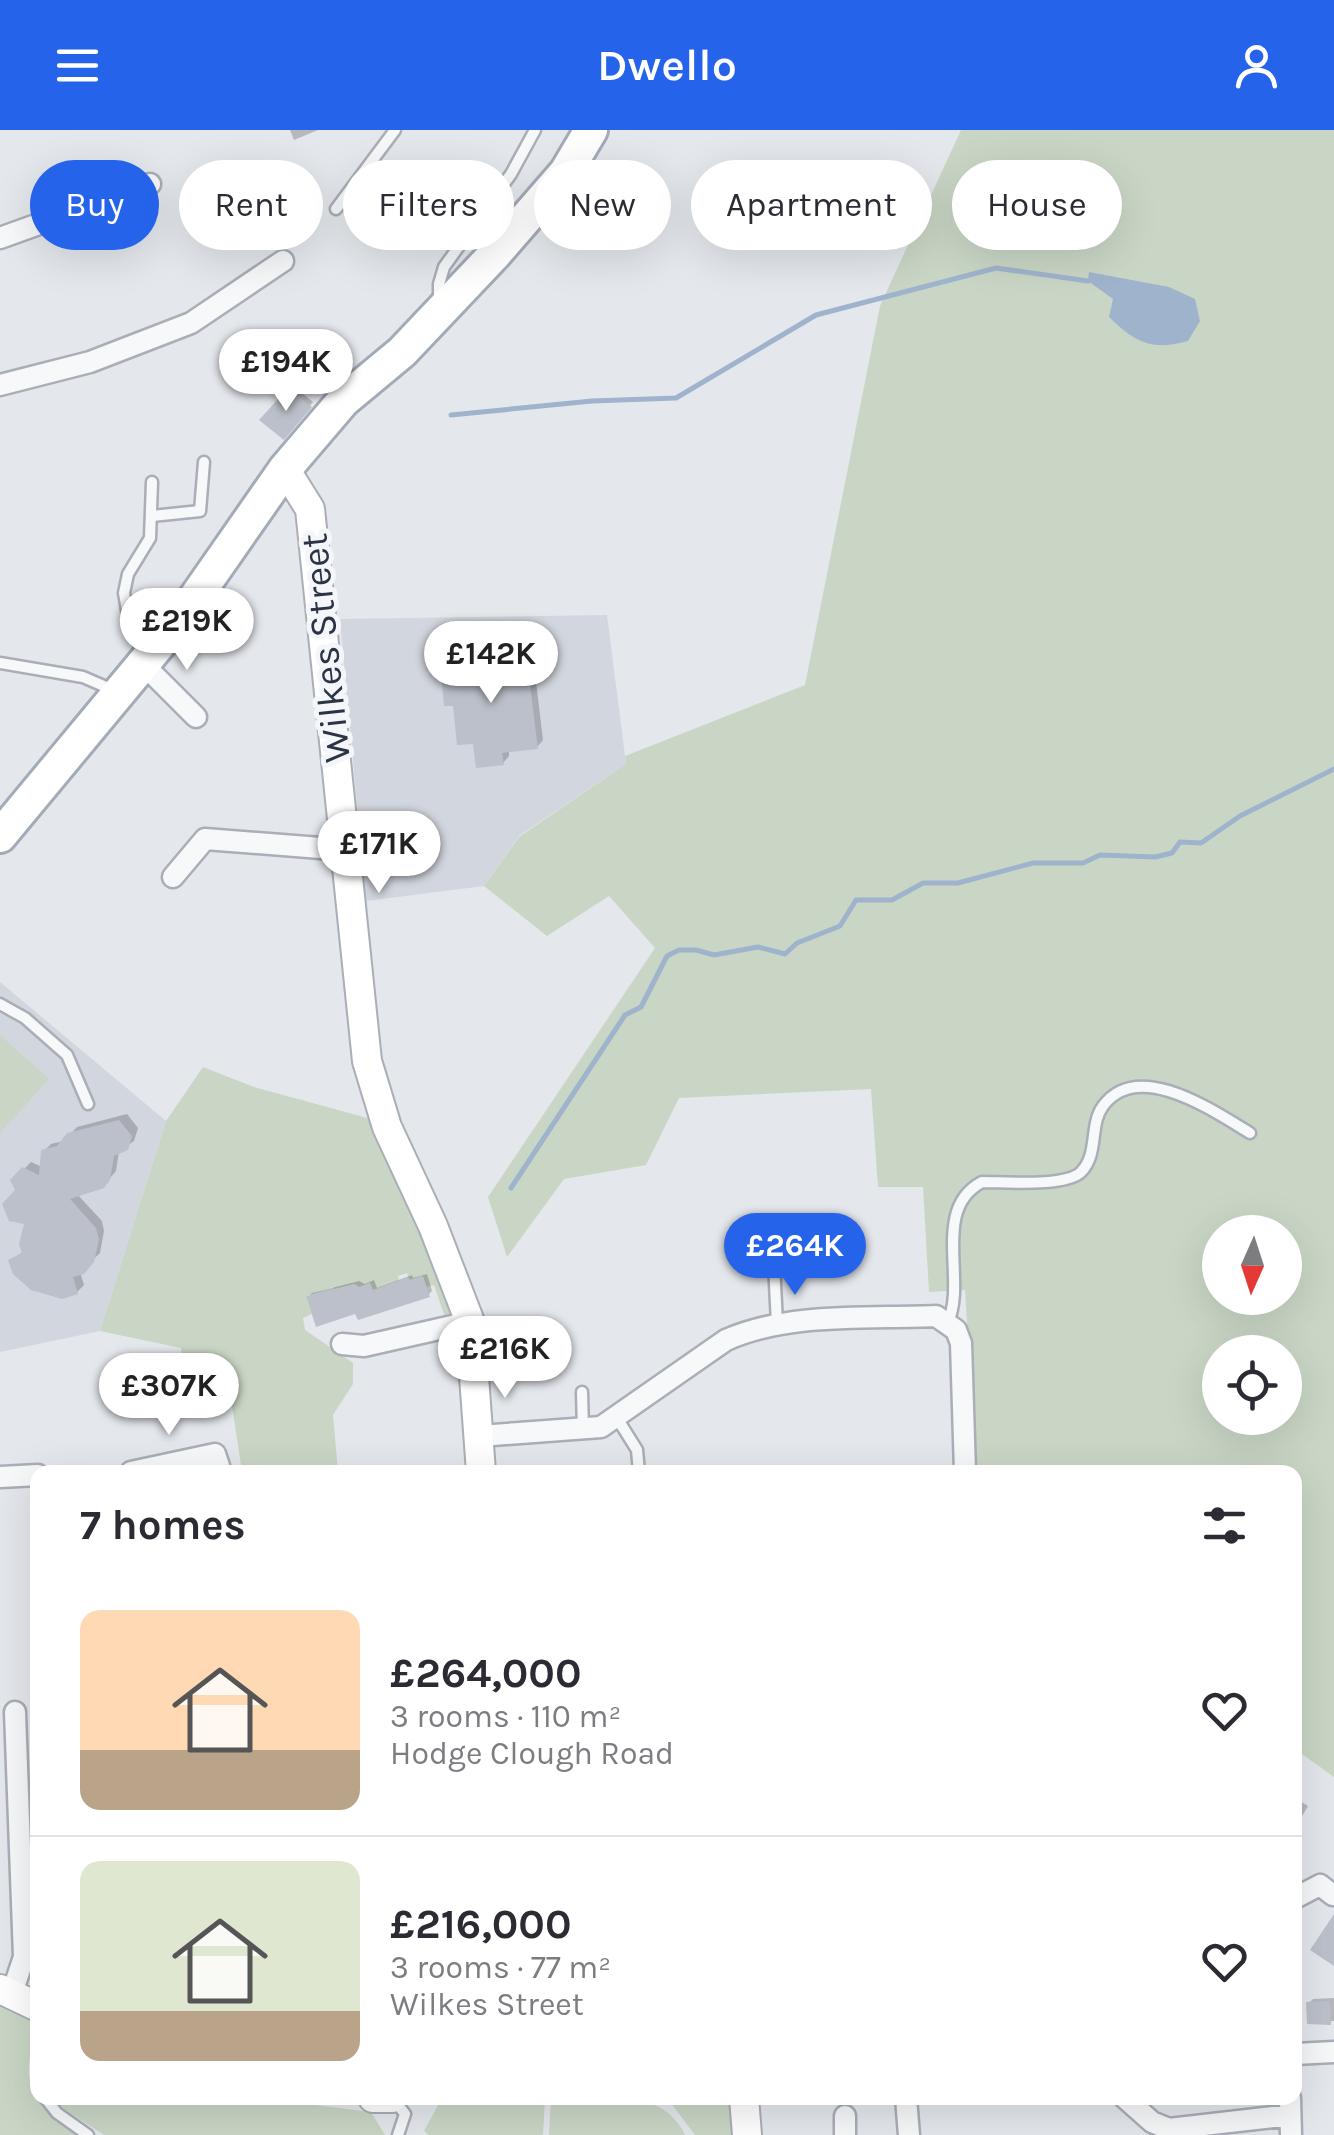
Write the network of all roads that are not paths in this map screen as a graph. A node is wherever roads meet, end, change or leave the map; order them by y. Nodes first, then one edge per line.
1 (395, 130) edge
2 (536, 130) edge
3 (591, 130) edge
4 (336, 209) dead end
5 (30, 227) edge
6 (0, 238) edge
7 (283, 261) dead end
8 (439, 313) junction
9 (0, 385) edge
10 (204, 462) dead end
11 (285, 469) junction
12 (152, 482) dead end
13 (152, 516) junction
14 (147, 658) junction
15 (0, 663) edge
16 (119, 692) junction
17 (196, 717) dead end
18 (0, 836) edge
19 (346, 850) junction
20 (173, 877) dead end
21 (0, 1004) edge
22 (88, 1104) dead end
23 (1250, 1133) dead end
24 (772, 1223) dead end
25 (470, 1322) junction
26 (948, 1322) junction
27 (777, 1324) junction
28 (342, 1344) dead end
29 (582, 1392) dead end
30 (617, 1418) junction
31 (583, 1430) junction
32 (479, 1436) junction
33 (481, 1465) edge
34 (638, 1465) edge
35 (965, 1465) edge
36 (30, 1475) edge
37 (0, 1477) edge
38 (14, 1712) dead end
39 (1302, 1894) edge
40 (1333, 1896) edge
41 (6, 1991) edge
42 (30, 2003) edge
43 (1334, 2052) edge
44 (1302, 2054) edge
45 (51, 2105) edge
46 (398, 2105) edge
47 (744, 2105) edge
48 (907, 2105) edge
49 (1133, 2105) edge
50 (1290, 2116) edge
51 (88, 2135) edge
52 (398, 2135) edge
53 (746, 2135) edge
54 (909, 2135) edge

1 - 4 lane
2 - 8 lane
3 - 8 main road
5 - 6 street
7 - 9 street
8 - 11 main road
10 - 13 lane
11 - 14 main road
11 - 19 street, Wilkes Street
12 - 13 lane
13 - 14 lane
14 - 16 main road
14 - 17 street
15 - 16 lane
16 - 18 main road
19 - 20 street
19 - 25 street, Wilkes Street
21 - 22 lane
23 - 26 lane
24 - 27 lane
25 - 28 street
25 - 32 street, Wilkes Street
26 - 27 street
26 - 35 street
27 - 30 street
29 - 31 lane
30 - 31 street
30 - 34 lane
31 - 32 street
32 - 33 street, Wilkes Street
36 - 37 street
38 - 41 street
39 - 40 street
41 - 42 street
43 - 44 street
45 - 51 lane
46 - 52 lane
47 - 53 street
48 - 54 street
49 - 50 street

